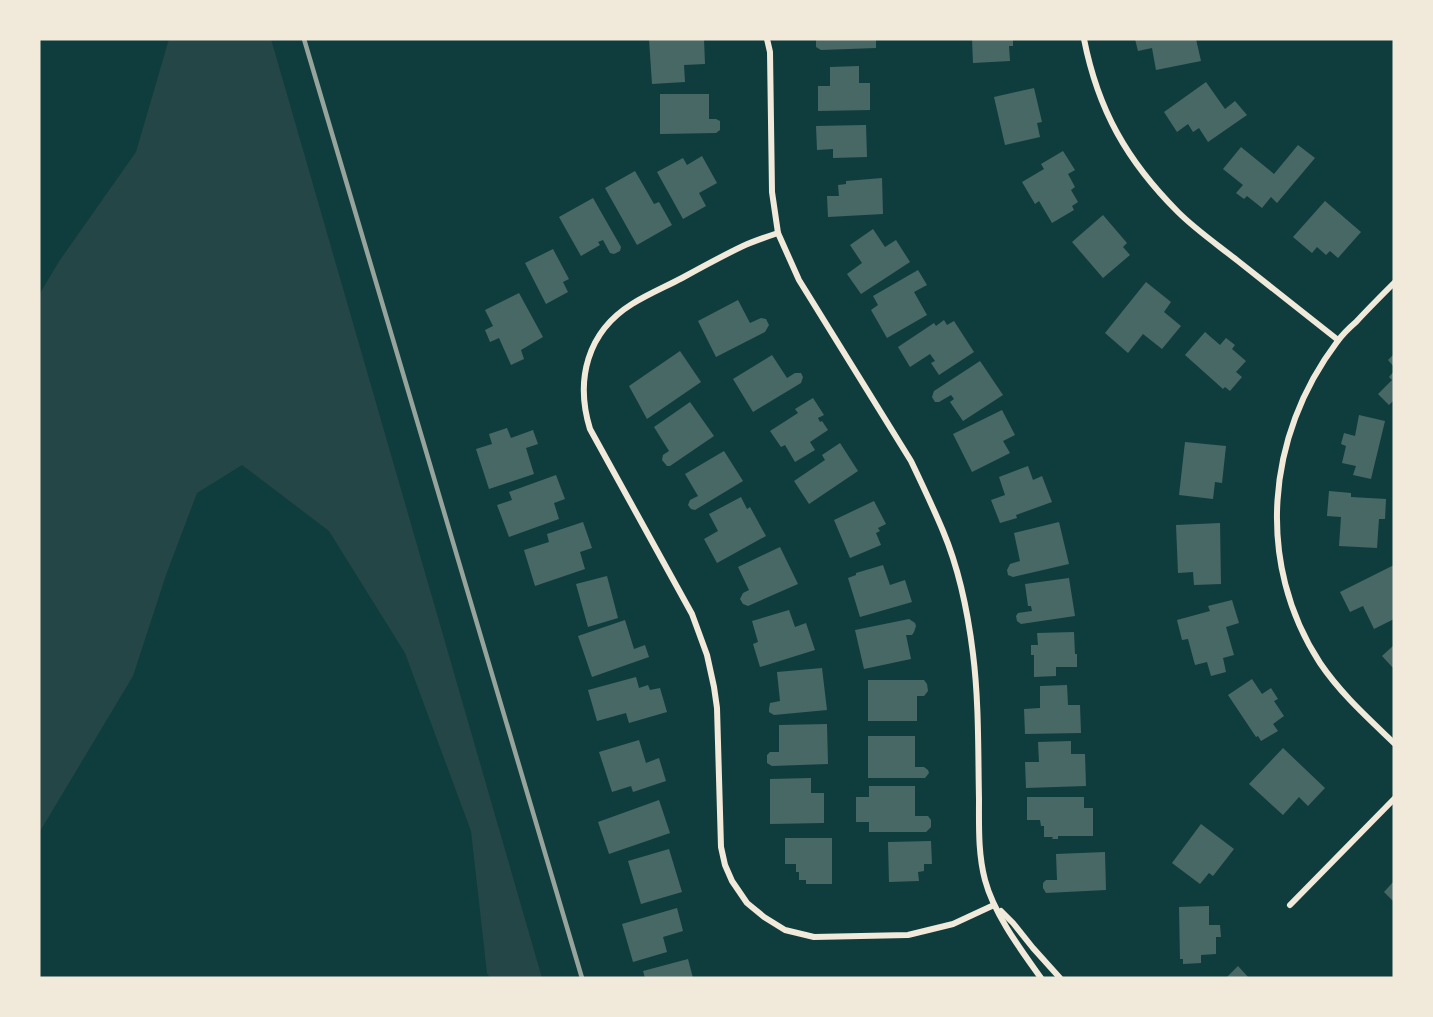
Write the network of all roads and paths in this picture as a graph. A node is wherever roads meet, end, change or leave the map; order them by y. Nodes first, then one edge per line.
1 (767, 39) edge
2 (1083, 39) edge
3 (778, 233) junction
4 (1394, 283) edge
5 (1338, 340) junction
6 (1394, 743) edge
7 (1394, 799) edge
8 (994, 905) junction
9 (1290, 905) dead end
10 (1041, 978) edge
11 (1060, 978) edge

1 - 3 street
2 - 5 street
3 - 8 street
3 - 8 street
4 - 5 street
5 - 6 street
7 - 9 street
8 - 10 street
8 - 11 street

